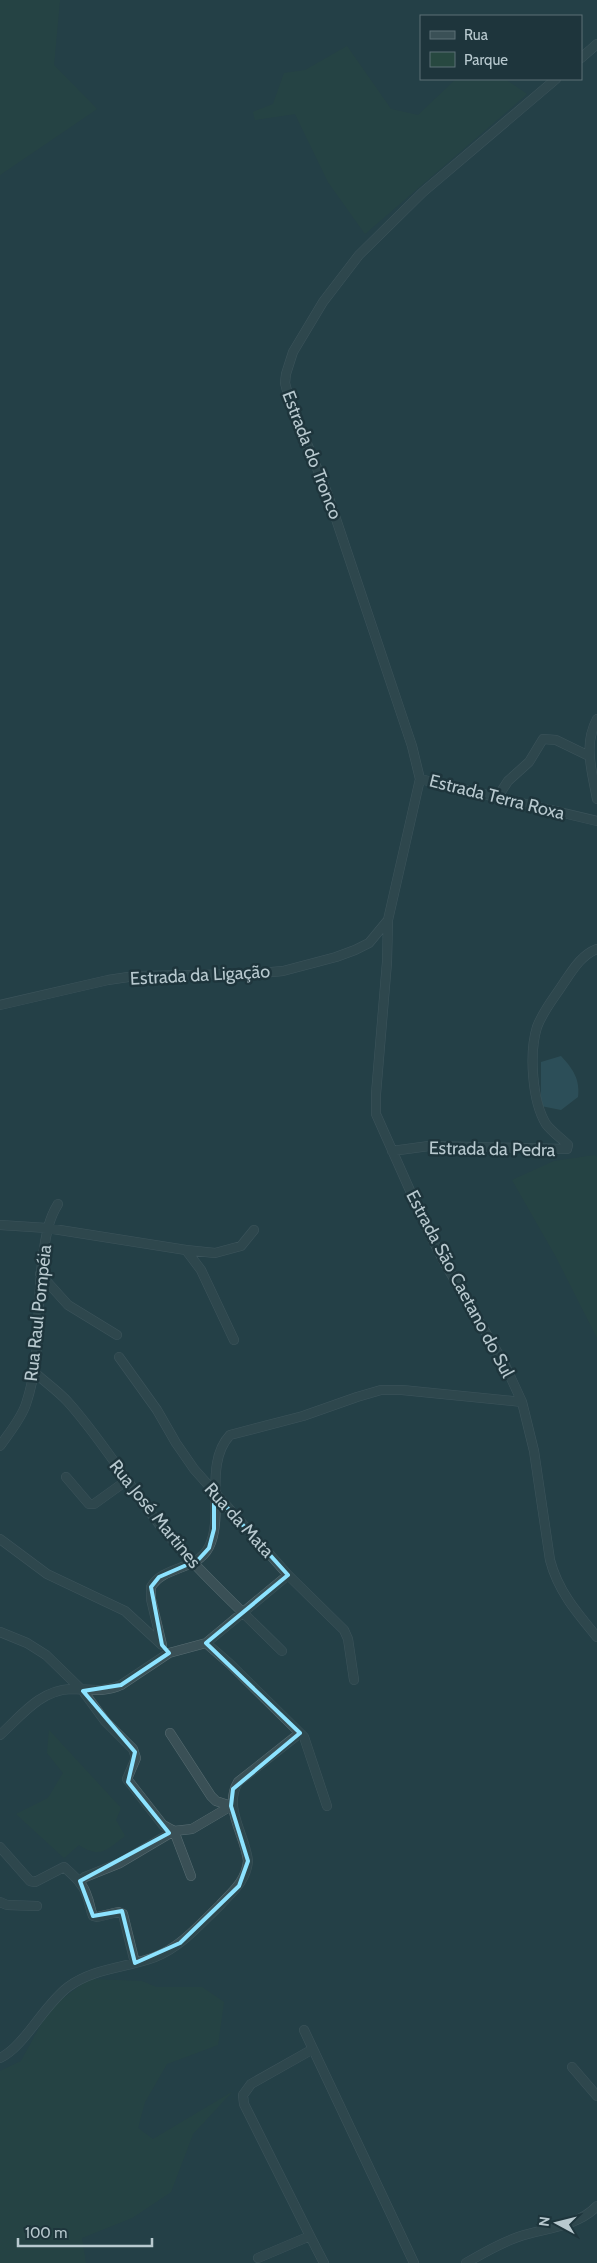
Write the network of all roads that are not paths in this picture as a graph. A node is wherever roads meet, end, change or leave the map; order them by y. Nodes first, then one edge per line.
1 (597, 44) edge
2 (582, 57) edge
3 (555, 80) edge
4 (597, 719) edge
5 (589, 756) junction
6 (420, 779) junction
7 (497, 798) junction
8 (597, 799) edge
9 (597, 821) edge
10 (388, 920) junction
11 (597, 949) edge
12 (0, 1005) edge
13 (392, 1151) junction
14 (58, 1204) dead end
15 (0, 1225) edge
16 (47, 1228) junction
17 (254, 1230) dead end
18 (186, 1250) junction
19 (40, 1274) junction
20 (117, 1335) dead end
21 (234, 1340) dead end
22 (119, 1357) dead end
23 (34, 1372) junction
24 (522, 1402) junction
25 (0, 1446) edge
26 (66, 1477) dead end
27 (126, 1481) junction
28 (214, 1493) junction
29 (0, 1539) edge
30 (194, 1563) junction
31 (288, 1574) junction
32 (242, 1611) junction
33 (0, 1632) edge
34 (597, 1637) edge
35 (206, 1643) junction
36 (162, 1645) junction
37 (282, 1651) dead end
38 (169, 1653) junction
39 (354, 1680) dead end
40 (83, 1690) junction
41 (170, 1733) dead end
42 (300, 1733) junction
43 (0, 1735) edge
44 (231, 1806) junction
45 (326, 1806) dead end
46 (174, 1831) junction
47 (0, 1847) edge
48 (191, 1876) dead end
49 (80, 1881) junction
50 (0, 1902) edge
51 (37, 1906) dead end
52 (135, 1963) junction
53 (304, 2030) dead end
54 (313, 2049) junction
55 (0, 2058) edge
56 (572, 2067) dead end
57 (597, 2096) edge
58 (597, 2206) edge
59 (310, 2236) junction
60 (258, 2258) dead end
61 (324, 2263) edge
62 (414, 2263) edge
63 (466, 2263) edge

1 - 2 street
3 - 6 street, Estrada do Tronco
4 - 5 street
5 - 7 street
5 - 8 street
6 - 7 street, Estrada Terra Roxa
6 - 10 street, Estrada Terra Roxa
7 - 9 street, Estrada Terra Roxa
10 - 12 street, Estrada da Ligação
10 - 13 street, Estrada São Caetano do Sul
11 - 13 street, Estrada da Pedra
13 - 24 street, Estrada São Caetano do Sul
14 - 16 street, Rua Raul Pompéia
15 - 16 street
16 - 18 street
16 - 19 street, Rua Raul Pompéia
17 - 18 street
18 - 21 street
19 - 20 street
19 - 23 street, Rua Raul Pompéia
22 - 28 street, Rua da Mata
23 - 25 street, Rua Raul Pompéia
23 - 27 street, Rua José Martines
24 - 28 street
24 - 34 street, Estrada São Caetano do Sul
26 - 27 street
27 - 30 street, Rua José Martines
28 - 30 street
28 - 31 street, Rua da Mata
29 - 36 street
30 - 32 street, Rua José Martines
30 - 36 street
31 - 32 street
31 - 39 street, Rua da Mata
32 - 35 street
32 - 37 street, Rua José Martines
33 - 40 street
35 - 38 street
35 - 42 street
36 - 38 street
38 - 40 street
40 - 43 street
40 - 46 street
41 - 44 street
42 - 44 street
42 - 45 street
44 - 46 street
44 - 52 street
46 - 48 street
46 - 49 street
47 - 49 street
49 - 52 street
50 - 51 street
52 - 55 street
53 - 54 street
54 - 59 street
54 - 62 street
56 - 57 street
58 - 63 street
59 - 60 street
59 - 61 street

